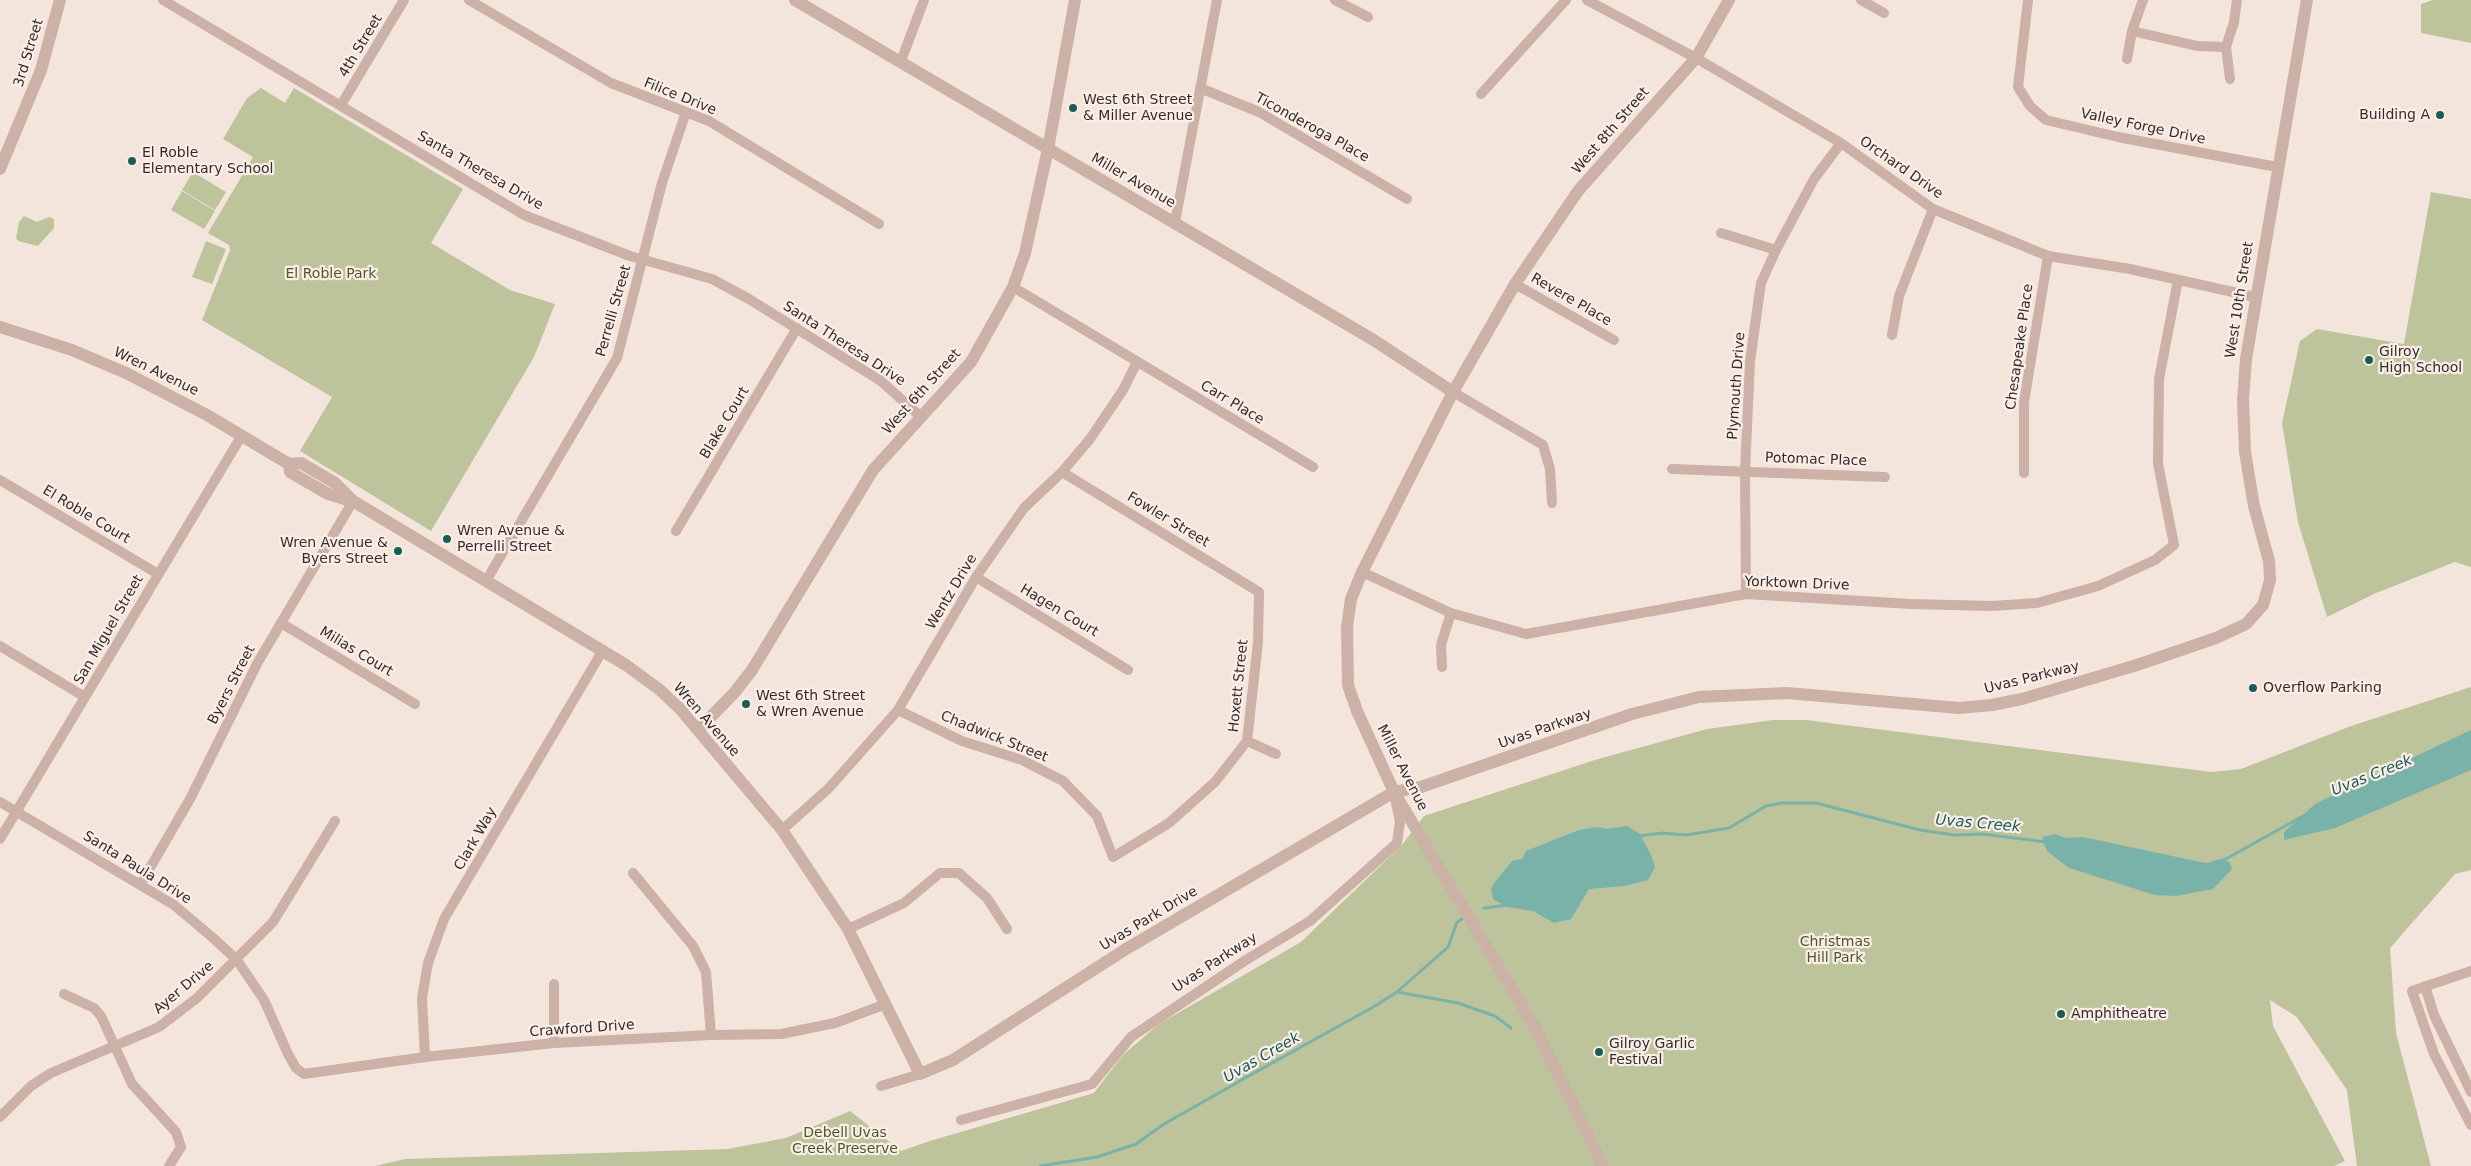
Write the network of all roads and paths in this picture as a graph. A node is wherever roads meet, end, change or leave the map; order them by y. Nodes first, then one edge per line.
1 (60, 0) edge
2 (163, 0) edge
3 (404, 0) edge
4 (469, 0) edge
5 (795, 0) edge
6 (924, 0) edge
7 (1075, 0) edge
8 (1217, 0) edge
9 (1335, 0) edge
10 (1566, 0) edge
11 (1587, 0) edge
12 (1730, 0) edge
13 (1861, 0) edge
14 (2028, 0) edge
15 (2143, 0) edge
16 (2237, 0) edge
17 (2307, 0) edge
18 (1884, 13) dead end
19 (1368, 18) dead end
20 (2132, 31) junction
21 (2226, 47) junction
22 (1696, 58) junction
23 (2126, 59) dead end
24 (901, 61) junction
25 (2230, 79) dead end
26 (1200, 88) junction
27 (1481, 94) dead end
28 (341, 106) junction
29 (686, 112) junction
30 (1841, 143) junction
31 (1048, 149) junction
32 (2277, 167) junction
33 (0, 169) edge
34 (1407, 199) dead end
35 (1933, 210) junction
36 (1176, 222) junction
37 (879, 224) dead end
38 (1721, 233) dead end
39 (1776, 250) junction
40 (2048, 256) junction
41 (643, 259) junction
42 (2178, 280) junction
43 (1515, 284) junction
44 (1013, 287) junction
45 (2255, 297) junction
46 (0, 326) edge
47 (797, 328) junction
48 (1892, 336) dead end
49 (1614, 340) dead end
50 (1137, 362) junction
51 (1453, 392) junction
52 (921, 417) junction
53 (242, 435) junction
54 (1313, 467) dead end
55 (1672, 469) dead end
56 (1746, 471) junction
57 (1062, 472) junction
58 (2024, 473) dead end
59 (1885, 477) dead end
60 (0, 480) edge
61 (353, 501) junction
62 (1552, 503) dead end
63 (676, 531) dead end
64 (1362, 572) junction
65 (158, 574) junction
66 (976, 577) junction
67 (486, 581) junction
68 (1259, 592) joint
69 (1746, 594) junction
70 (2263, 605) joint
71 (1451, 613) junction
72 (281, 623) junction
73 (0, 646) edge
74 (602, 650) junction
75 (1442, 667) dead end
76 (1128, 670) dead end
77 (85, 697) junction
78 (416, 704) dead end
79 (898, 710) junction
80 (698, 730) junction
81 (1247, 741) junction
82 (1276, 754) dead end
83 (1394, 792) junction
84 (0, 802) edge
85 (16, 812) junction
86 (1097, 816) joint
87 (335, 820) dead end
88 (782, 830) junction
89 (0, 839) edge
90 (633, 873) dead end
91 (140, 885) junction
92 (848, 929) junction
93 (1007, 929) dead end
94 (237, 960) junction
95 (2471, 971) edge
96 (554, 984) dead end
97 (2425, 986) junction
98 (64, 994) dead end
99 (886, 1004) junction
100 (710, 1035) junction
101 (554, 1043) junction
102 (115, 1046) junction
103 (288, 1054) joint
104 (425, 1057) junction
105 (920, 1074) junction
106 (881, 1086) dead end
107 (2471, 1092) edge
108 (0, 1117) edge
109 (961, 1120) dead end
110 (2471, 1125) edge
111 (169, 1166) edge
112 (1603, 1166) edge

1 - 33 street, 3rd Street
2 - 28 street, Santa Theresa Drive
3 - 28 street, 4th Street
4 - 29 street, Filice Drive
5 - 24 street, Miller Avenue
6 - 24 street
7 - 31 street, West 6th Street
8 - 26 street
9 - 19 street
10 - 27 street
11 - 22 street, Orchard Drive
12 - 22 street, West 8th Street
13 - 18 street
14 - 32 street, Valley Forge Drive
15 - 20 street
16 - 21 street
17 - 32 street, West 10th Street
20 - 21 street
20 - 23 street
21 - 25 street
22 - 30 street, Orchard Drive
22 - 43 street, West 8th Street
24 - 31 street, Miller Avenue
26 - 34 street, Ticonderoga Place
26 - 36 street
28 - 41 street, Santa Theresa Drive
29 - 37 street, Filice Drive
29 - 41 street, Perrelli Street
30 - 35 street, Orchard Drive
30 - 39 street, Plymouth Drive
31 - 36 street, Miller Avenue
31 - 44 street, West 6th Street
32 - 45 street, West 10th Street
35 - 40 street, Orchard Drive
35 - 48 street
36 - 51 street, Miller Avenue
38 - 39 street
39 - 56 street, Plymouth Drive
40 - 42 street, Orchard Drive
40 - 58 street, Chesapeake Place
41 - 47 street, Santa Theresa Drive
41 - 67 street, Perrelli Street
42 - 45 street, Orchard Drive
42 - 69 street, Yorktown Drive
43 - 49 street, Revere Place
43 - 51 street, Miller Avenue
44 - 50 street, Carr Place
44 - 52 street, West 6th Street
45 - 70 street, West 10th Street
46 - 53 street, Wren Avenue
47 - 52 street, Santa Theresa Drive
47 - 63 street, Blake Court
50 - 54 street, Carr Place
50 - 57 street, Wentz Drive
51 - 62 street
51 - 64 street, Miller Avenue
52 - 80 street, West 6th Street
53 - 61 street, Wren Avenue
53 - 65 street, San Miguel Street
55 - 56 street, Potomac Place
56 - 59 street, Potomac Place
56 - 69 street, Plymouth Drive
57 - 66 street, Wentz Drive
57 - 68 street, Fowler Street
60 - 65 street, El Roble Court
61 - 67 street, Wren Avenue
61 - 72 street, Byers Street
64 - 71 street, Yorktown Drive
64 - 83 street, Miller Avenue
65 - 77 street, San Miguel Street
66 - 76 street, Hagen Court
66 - 79 street, Wentz Drive
67 - 74 street, Wren Avenue
68 - 81 street, Hoxett Street
69 - 71 street, Yorktown Drive
70 - 83 street, Uvas Parkway
71 - 75 street
72 - 78 street, Milias Court
72 - 91 street, Byers Street
73 - 77 street
74 - 80 street, Wren Avenue
74 - 104 street, Clark Way
77 - 85 street, San Miguel Street
79 - 86 street, Chadwick Street
79 - 88 street, Wentz Drive
80 - 88 street, Wren Avenue
81 - 82 street
81 - 86 street, Hoxett Street
83 - 105 street, Uvas Park Drive
83 - 109 street, Uvas Parkway
83 - 112 street, Miller Avenue
84 - 85 street, Santa Paula Drive
85 - 89 street, San Miguel Street
85 - 91 street, Santa Paula Drive
87 - 94 street, Ayer Drive
88 - 92 street, Wren Avenue
90 - 100 street
91 - 94 street, Santa Paula Drive
92 - 93 street
92 - 99 street, Wren Avenue
94 - 102 street, Ayer Drive
94 - 103 street, Santa Paula Drive
95 - 97 street
96 - 101 street
97 - 107 street
97 - 110 street
98 - 102 street
99 - 100 street, Crawford Drive
99 - 105 street, Wren Avenue
100 - 101 street, Crawford Drive
101 - 104 street, Crawford Drive
102 - 108 street, Ayer Drive
102 - 111 street
103 - 104 street, Crawford Drive
105 - 106 street

